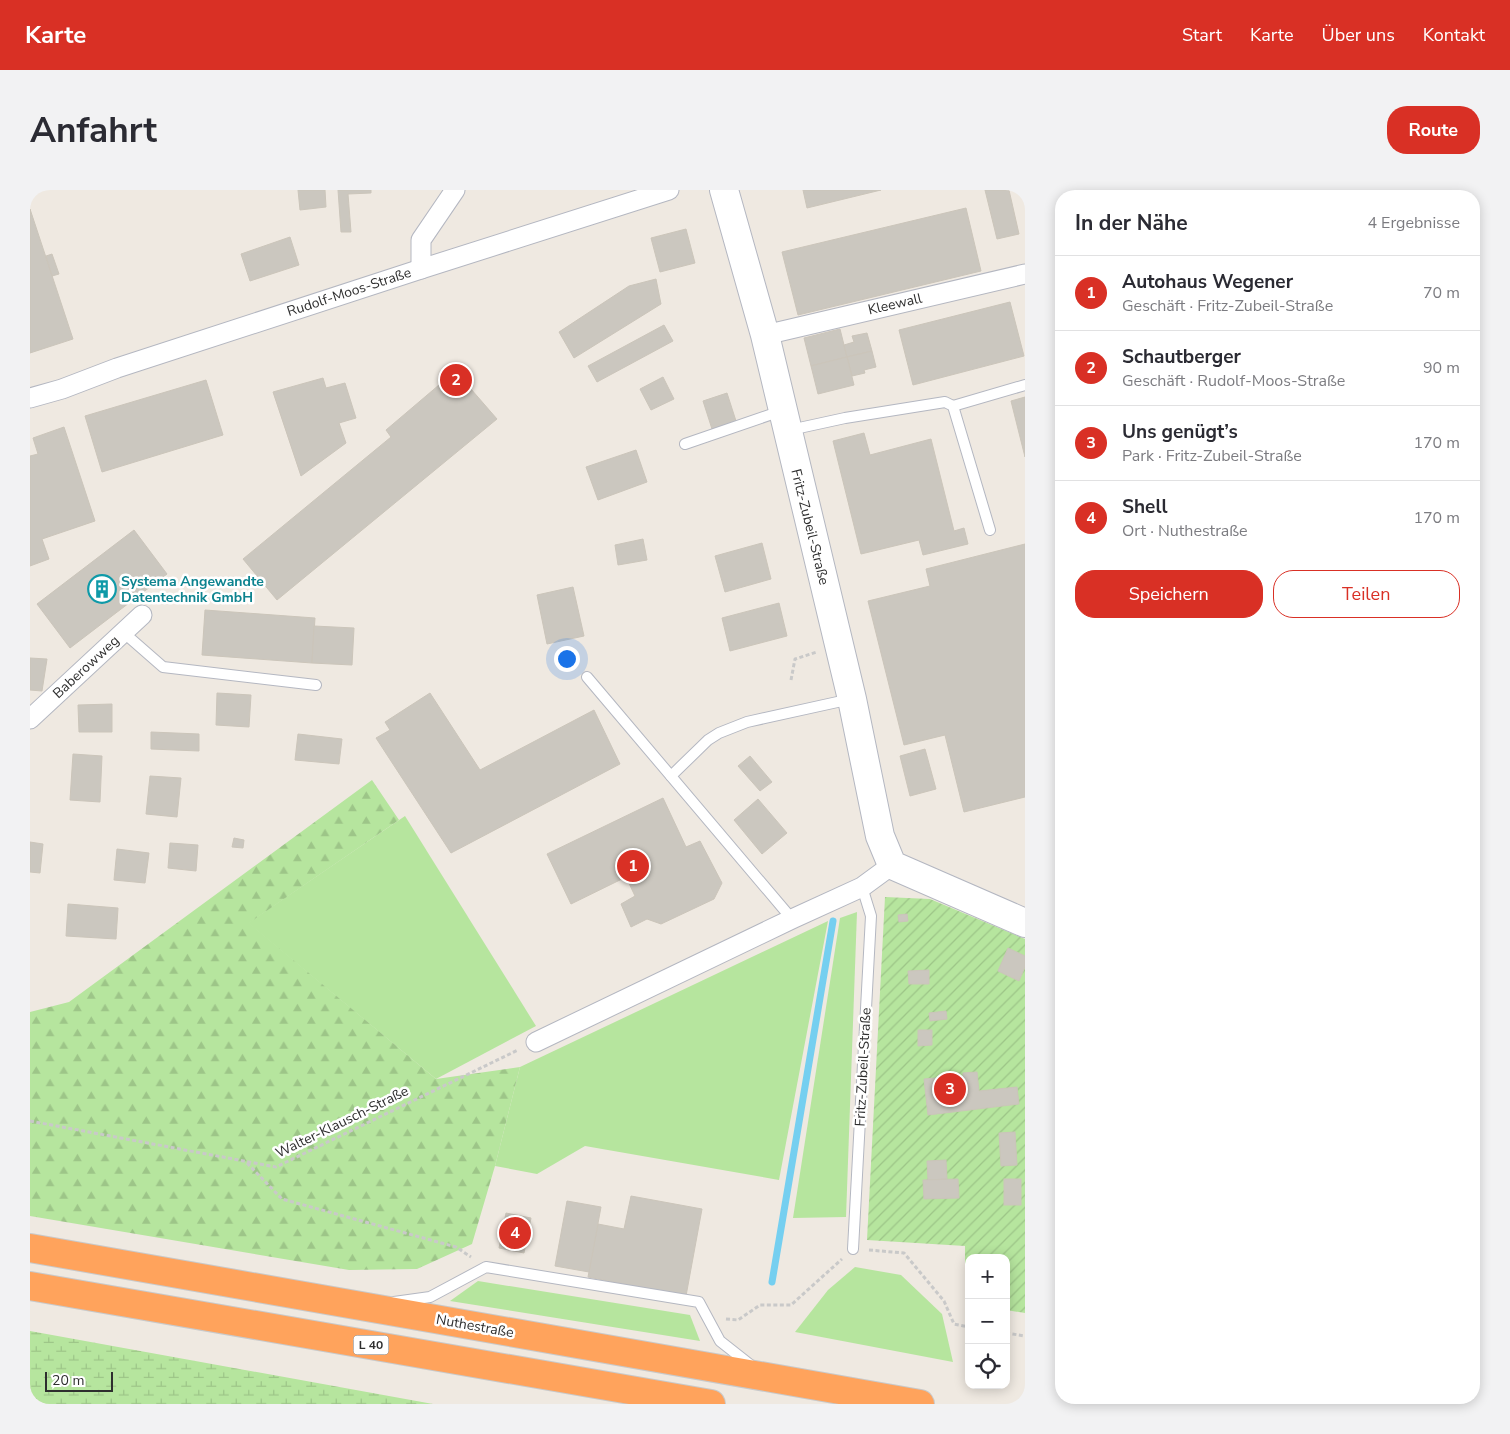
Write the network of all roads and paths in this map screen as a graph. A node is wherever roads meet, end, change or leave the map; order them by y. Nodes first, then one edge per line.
1 (455, 190) edge
2 (670, 190) edge
3 (724, 190) edge
4 (421, 268) junction
5 (1025, 274) edge
6 (765, 335) junction
7 (1025, 385) edge
8 (30, 398) edge
9 (953, 406) junction
10 (784, 420) junction
11 (685, 444) dead end
12 (990, 530) dead end
13 (142, 615) dead end
14 (123, 632) junction
15 (807, 655) dead end
16 (587, 677) dead end
17 (791, 680) dead end
18 (316, 684) dead end
19 (852, 699) junction
20 (30, 719) edge
21 (671, 776) junction
22 (892, 865) junction
23 (862, 887) junction
24 (792, 919) junction
25 (1025, 923) edge
26 (536, 1042) joint
27 (30, 1121) edge
28 (245, 1162) junction
29 (30, 1248) edge
30 (853, 1249) junction
31 (486, 1267) junction
32 (30, 1286) edge
33 (360, 1306) junction
34 (708, 1318) junction
35 (965, 1326) edge
36 (1010, 1334) edge
37 (1025, 1336) edge
38 (766, 1377) junction
39 (711, 1404) edge
40 (920, 1404) edge

1 - 4 street
2 - 4 street, Rudolf-Moos-Straße
3 - 6 street, Fritz-Zubeil-Straße
4 - 8 street, Rudolf-Moos-Straße
5 - 6 street, Kleewall
6 - 10 street, Fritz-Zubeil-Straße
7 - 9 lane
9 - 10 lane
9 - 12 lane
10 - 11 lane
10 - 19 street, Fritz-Zubeil-Straße
13 - 14 street, Baberowweg
14 - 18 lane
14 - 20 street, Baberowweg
15 - 17 path
16 - 21 lane
19 - 21 lane
19 - 22 street, Fritz-Zubeil-Straße
21 - 24 lane
22 - 23 street
22 - 25 street
23 - 24 street
23 - 30 lane, Fritz-Zubeil-Straße
24 - 26 street
26 - 28 path, Walter-Klausch-Straße
27 - 28 path, Walter-Klausch-Straße
28 - 31 path
29 - 33 highway, Nuthestraße
30 - 34 path
30 - 35 path
31 - 33 lane
31 - 34 lane
32 - 39 highway, L 40
33 - 38 highway, Nuthestraße
34 - 38 lane
36 - 37 path
38 - 40 highway, Nuthestraße

